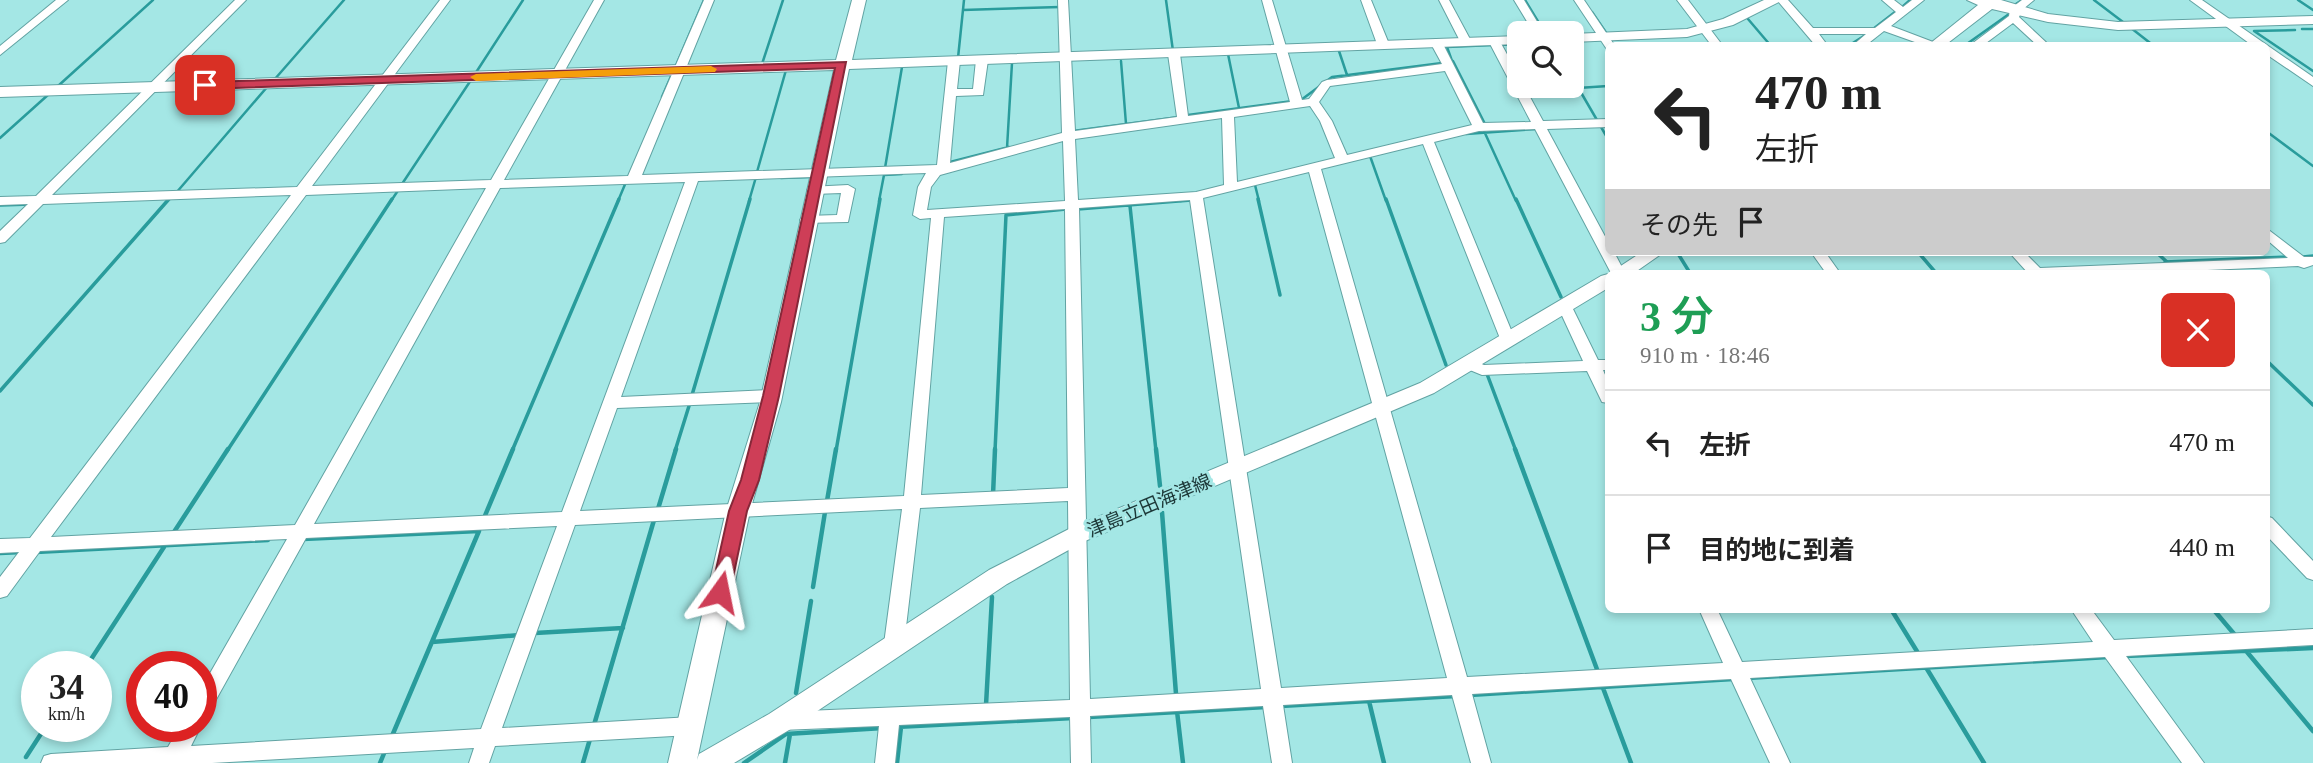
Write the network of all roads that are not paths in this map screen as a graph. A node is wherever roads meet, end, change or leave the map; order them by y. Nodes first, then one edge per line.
1 (63, 0) edge
2 (241, 0) edge
3 (445, 0) edge
4 (599, 0) edge
5 (709, 0) edge
6 (859, 0) edge
7 (1063, 0) edge
8 (1267, 0) edge
9 (1366, 0) edge
10 (1444, 0) edge
11 (1519, 0) edge
12 (1579, 0) edge
13 (1682, 0) edge
14 (1776, 0) edge
15 (1782, 0) edge
16 (1886, 0) edge
17 (1919, 0) edge
18 (2029, 0) edge
19 (2195, 0) edge
20 (1985, 1) edge
21 (1903, 12) junction
22 (2014, 13) junction
23 (2313, 20) edge
24 (1532, 21) edge
25 (2228, 23) junction
26 (1880, 29) junction
27 (1705, 30) junction
28 (1811, 31) junction
29 (1584, 39) edge
30 (1494, 40) junction
31 (1507, 40) edge
32 (1465, 41) junction
33 (1607, 41) edge
34 (1436, 42) junction
35 (1715, 42) edge
36 (1821, 42) edge
37 (1862, 42) edge
38 (1924, 42) edge
39 (1937, 42) edge
40 (1979, 42) edge
41 (2041, 42) edge
42 (2255, 42) edge
43 (1383, 44) junction
44 (1281, 47) junction
45 (0, 52) edge
46 (2270, 52) edge
47 (1174, 54) junction
48 (1065, 58) junction
49 (982, 60) junction
50 (954, 61) junction
51 (842, 65) junction
52 (1448, 66) junction
53 (680, 70) junction
54 (557, 75) junction
55 (385, 80) junction
56 (2313, 82) edge
57 (153, 87) junction
58 (0, 92) edge
59 (951, 93) junction
60 (1313, 102) junction
61 (1297, 104) junction
62 (1228, 113) junction
63 (1183, 120) junction
64 (1602, 123) edge
65 (1539, 125) junction
66 (1479, 127) junction
67 (1067, 136) junction
68 (1427, 139) junction
69 (1342, 159) junction
70 (1314, 166) junction
71 (943, 169) junction
72 (693, 177) junction
73 (634, 178) junction
74 (816, 182) junction
75 (496, 183) junction
76 (1231, 186) junction
77 (301, 190) junction
78 (1196, 195) junction
79 (40, 200) junction
80 (0, 201) edge
81 (1069, 205) junction
82 (937, 214) junction
83 (807, 220) junction
84 (2270, 235) edge
85 (0, 239) edge
86 (1605, 247) edge
87 (1648, 256) edge
88 (2020, 256) edge
89 (2309, 265) edge
90 (1624, 270) edge
91 (2034, 270) edge
92 (2139, 270) edge
93 (1605, 282) edge
94 (1565, 307) junction
95 (1508, 342) junction
96 (1470, 364) junction
97 (1601, 366) edge
98 (1605, 384) edge
99 (771, 396) junction
100 (612, 403) junction
101 (1382, 408) junction
102 (1238, 468) junction
103 (1076, 494) junction
104 (912, 502) junction
105 (738, 511) junction
106 (570, 519) junction
107 (2270, 527) edge
108 (298, 533) junction
109 (1077, 535) junction
110 (35, 544) junction
111 (0, 546) edge
112 (2313, 573) edge
113 (0, 591) edge
114 (1710, 613) edge
115 (2083, 613) edge
116 (2313, 637) edge
117 (894, 644) junction
118 (2110, 650) junction
119 (1736, 670) junction
120 (217, 679) edge
121 (1459, 685) junction
122 (1271, 696) junction
123 (1080, 708) junction
124 (890, 716) junction
125 (779, 722) junction
126 (691, 726) junction
127 (489, 736) junction
128 (182, 742) edge
129 (172, 759) edge
130 (51, 763) edge
131 (479, 763) edge
132 (682, 763) edge
133 (709, 763) edge
134 (885, 763) edge
135 (1081, 763) edge
136 (1282, 763) edge
137 (1481, 763) edge
138 (1780, 763) edge
139 (2194, 763) edge

1 - 45 street
2 - 57 street
3 - 55 street
4 - 54 street
5 - 53 street
6 - 51 street
7 - 48 street
8 - 44 street
9 - 43 street
10 - 32 street
11 - 24 street
12 - 33 street
13 - 27 street
14 - 27 street
15 - 28 street
16 - 21 street
17 - 21 street
18 - 22 street
19 - 25 street
20 - 22 street
20 - 39 street
21 - 26 street
22 - 25 street
22 - 40 street
22 - 41 street
23 - 25 street
25 - 42 street
26 - 28 street
26 - 37 street
26 - 38 street
27 - 33 street
27 - 35 street
28 - 36 street
29 - 33 street
30 - 31 street
30 - 32 street
30 - 65 street
32 - 34 street
34 - 43 street
34 - 52 street
43 - 44 street
44 - 47 street
44 - 61 street
46 - 56 street
47 - 48 street
47 - 63 street
48 - 49 street
48 - 67 street
49 - 50 street
49 - 59 street
50 - 51 street
50 - 59 street
51 - 53 street
51 - 74 street
52 - 60 street
52 - 66 street
53 - 54 street
53 - 73 street
54 - 55 street
54 - 75 street
55 - 57 street
55 - 77 street
57 - 58 street
57 - 79 street
59 - 71 street
60 - 61 street
60 - 69 street
61 - 62 street
62 - 63 street
62 - 76 street
63 - 67 street
64 - 65 street
65 - 66 street
65 - 86 street
66 - 68 street
67 - 71 street
67 - 81 street
68 - 69 street
68 - 95 street
69 - 70 street
70 - 76 street
70 - 101 street
71 - 74 street
71 - 82 street
72 - 73 street
72 - 74 street
72 - 100 street
73 - 75 street
74 - 83 street
74 - 83 street
75 - 77 street
75 - 108 street
76 - 78 street
77 - 79 street
77 - 110 street
78 - 81 street
78 - 102 street
79 - 80 street
79 - 85 street
81 - 82 street
81 - 103 street
82 - 104 street
83 - 99 street
84 - 89 street
87 - 90 street
88 - 91 street
89 - 92 street
93 - 94 street, 津島立田海津線
94 - 95 street, 津島立田海津線
94 - 97 street
95 - 96 street, 津島立田海津線
96 - 97 street
96 - 101 street, 津島立田海津線
97 - 98 street
99 - 100 street
99 - 105 street
100 - 106 street
101 - 102 street, 津島立田海津線
101 - 121 street
102 - 109 street, 津島立田海津線
102 - 122 street
103 - 104 street
103 - 109 street
104 - 105 street
104 - 117 street
105 - 106 street
105 - 126 street
106 - 108 street
106 - 127 street
107 - 112 street
108 - 110 street
108 - 120 street
109 - 117 street, 津島立田海津線
109 - 123 street
110 - 111 street
110 - 113 street
114 - 119 street
115 - 118 street
116 - 118 street
117 - 125 street, 津島立田海津線
118 - 119 street
118 - 139 street
119 - 121 street
119 - 138 street
121 - 122 street
121 - 137 street
122 - 123 street
122 - 136 street
123 - 124 street
123 - 135 street
124 - 125 street
124 - 134 street
125 - 133 street, 津島立田海津線
126 - 127 street
126 - 132 street
127 - 129 street
127 - 131 street
128 - 129 street
129 - 130 street

